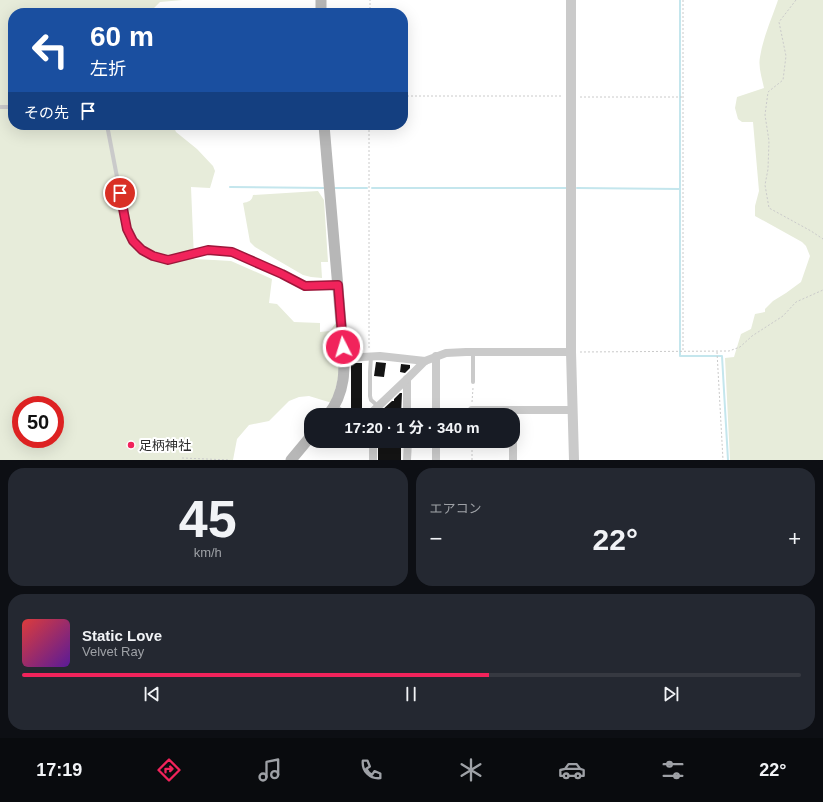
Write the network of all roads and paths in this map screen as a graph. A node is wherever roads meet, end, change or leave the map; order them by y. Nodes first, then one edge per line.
1 (571, 0) edge
2 (683, 0) edge
3 (796, 0) edge
4 (408, 96) edge
5 (571, 96) junction
6 (683, 97) junction
7 (108, 130) edge
8 (324, 130) edge
9 (369, 130) edge
10 (823, 239) edge
11 (338, 285) junction
12 (823, 290) edge
13 (683, 351) junction
14 (717, 351) junction
15 (473, 352) junction
16 (571, 352) junction
17 (436, 356) junction
18 (370, 357) junction
19 (344, 358) junction
20 (425, 361) junction
21 (407, 379) junction
22 (473, 382) joint
23 (378, 406) joint
24 (333, 408) edge
25 (407, 408) edge
26 (436, 408) edge
27 (472, 408) edge
28 (573, 410) junction
29 (520, 413) edge
30 (304, 444) edge
31 (373, 448) edge
32 (408, 448) edge
33 (436, 448) edge
34 (472, 448) edge
35 (513, 448) edge
36 (182, 458) dead end
37 (230, 460) edge
38 (291, 460) edge
39 (373, 460) edge
40 (407, 460) edge
41 (436, 460) edge
42 (472, 460) edge
43 (513, 460) edge
44 (574, 460) edge
45 (723, 460) edge

1 - 5 street
2 - 6 path
3 - 10 path
4 - 5 path
5 - 6 path
5 - 16 street
6 - 13 path
7 - 11 lane
8 - 11 main road
9 - 18 path
11 - 19 main road
12 - 14 path
13 - 14 path
13 - 16 path
14 - 45 path
15 - 16 street
15 - 17 street
15 - 22 lane
16 - 28 street
17 - 20 street
17 - 26 street
18 - 19 street
18 - 20 street
18 - 23 lane
19 - 24 main road
20 - 21 street
21 - 23 street
21 - 25 street
22 - 27 path
28 - 29 street
28 - 44 street
30 - 38 main road
31 - 39 street
32 - 40 street
33 - 41 street
34 - 42 path
35 - 43 street
36 - 37 path

